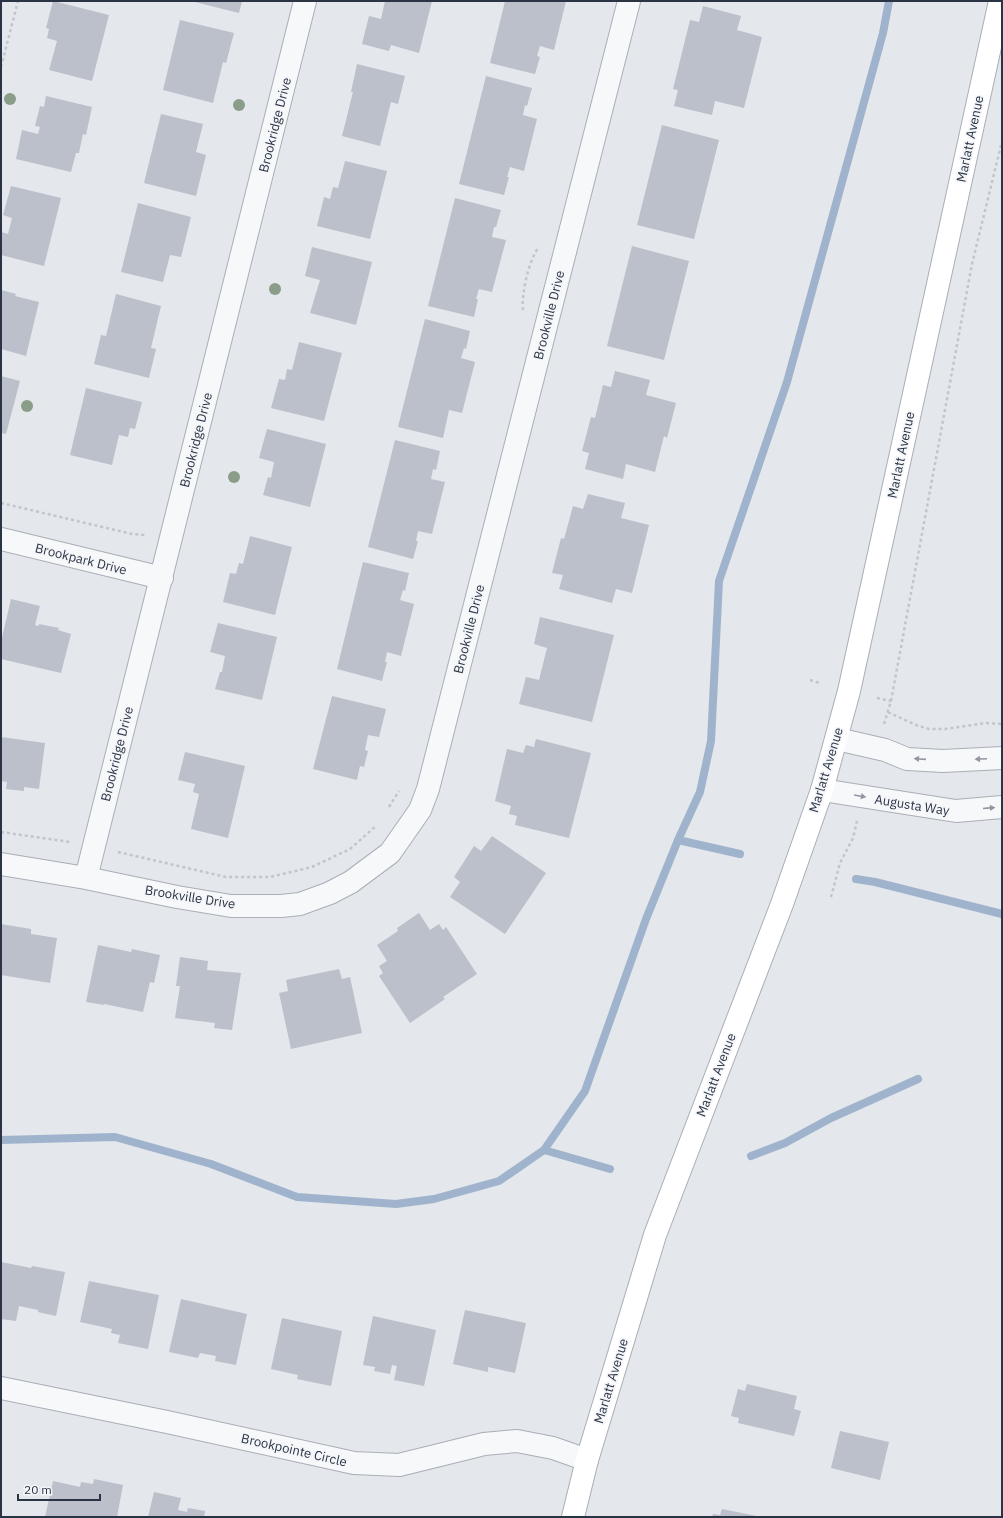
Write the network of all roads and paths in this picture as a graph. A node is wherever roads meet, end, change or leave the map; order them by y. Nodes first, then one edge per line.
1 (18, 1) edge
2 (305, 1) edge
3 (628, 1) edge
4 (1000, 1) edge
5 (1, 67) edge
6 (1002, 141) edge
7 (542, 243) dead end
8 (523, 314) dead end
9 (1, 503) edge
10 (146, 535) dead end
11 (1, 539) edge
12 (162, 578) junction
13 (810, 680) dead end
14 (820, 683) dead end
15 (877, 698) dead end
16 (891, 701) junction
17 (1002, 724) edge
18 (837, 739) junction
19 (1002, 758) edge
20 (402, 785) dead end
21 (822, 790) junction
22 (1002, 807) edge
23 (387, 811) dead end
24 (858, 816) dead end
25 (380, 823) dead end
26 (1, 832) edge
27 (94, 845) junction
28 (1, 864) edge
29 (86, 878) junction
30 (831, 897) dead end
31 (1, 1388) edge
32 (587, 1460) junction
33 (573, 1517) edge

1 - 5 path
2 - 12 street, Brookridge Drive
3 - 29 street, Brookville Drive
4 - 18 street, Marlatt Avenue
6 - 16 path
7 - 8 path
9 - 10 path
11 - 12 street, Brookpark Drive
12 - 27 street, Brookridge Drive
13 - 14 path
15 - 16 path
16 - 17 path
19 -> 18 street
18 - 21 street, Marlatt Avenue
20 - 23 path
21 -> 22 street, Augusta Way
21 - 32 street, Marlatt Avenue
24 - 30 path
25 - 27 path
26 - 27 path
27 - 29 street, Brookridge Drive
28 - 29 street, Brookville Drive
31 - 32 street, Brookpointe Circle
32 - 33 street, Marlatt Avenue

